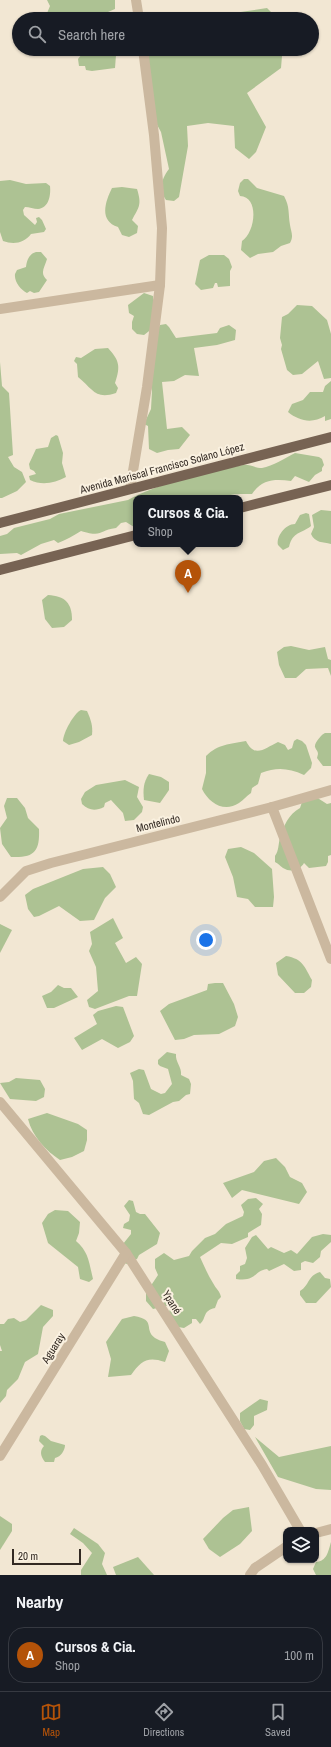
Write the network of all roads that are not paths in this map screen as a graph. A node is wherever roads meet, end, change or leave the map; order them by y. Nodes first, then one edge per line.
1 (136, 0) edge
2 (138, 12) edge
3 (143, 56) edge
4 (160, 285) junction
5 (0, 309) edge
6 (331, 437) edge
7 (331, 485) edge
8 (130, 489) junction
9 (243, 507) edge
10 (0, 523) edge
11 (133, 536) edge
12 (0, 570) edge
13 (331, 790) edge
14 (272, 807) junction
15 (0, 897) edge
16 (331, 959) edge
17 (0, 1102) edge
18 (126, 1253) junction
19 (0, 1456) edge
20 (298, 1527) edge
21 (331, 1529) edge
22 (319, 1532) edge
23 (283, 1549) edge
24 (250, 1575) edge

1 - 2 street
3 - 4 street
4 - 5 street
4 - 8 street
6 - 8 main road, Avenida Mariscal Francisco Solano López
7 - 9 main road
8 - 10 main road, Avenida Mariscal Francisco Solano López
11 - 12 main road
13 - 14 street, Montelindo
14 - 15 street, Montelindo
14 - 16 street
17 - 18 street, Ypané
18 - 19 street, Aguaray
18 - 20 street, Ypané
21 - 22 street
23 - 24 street

